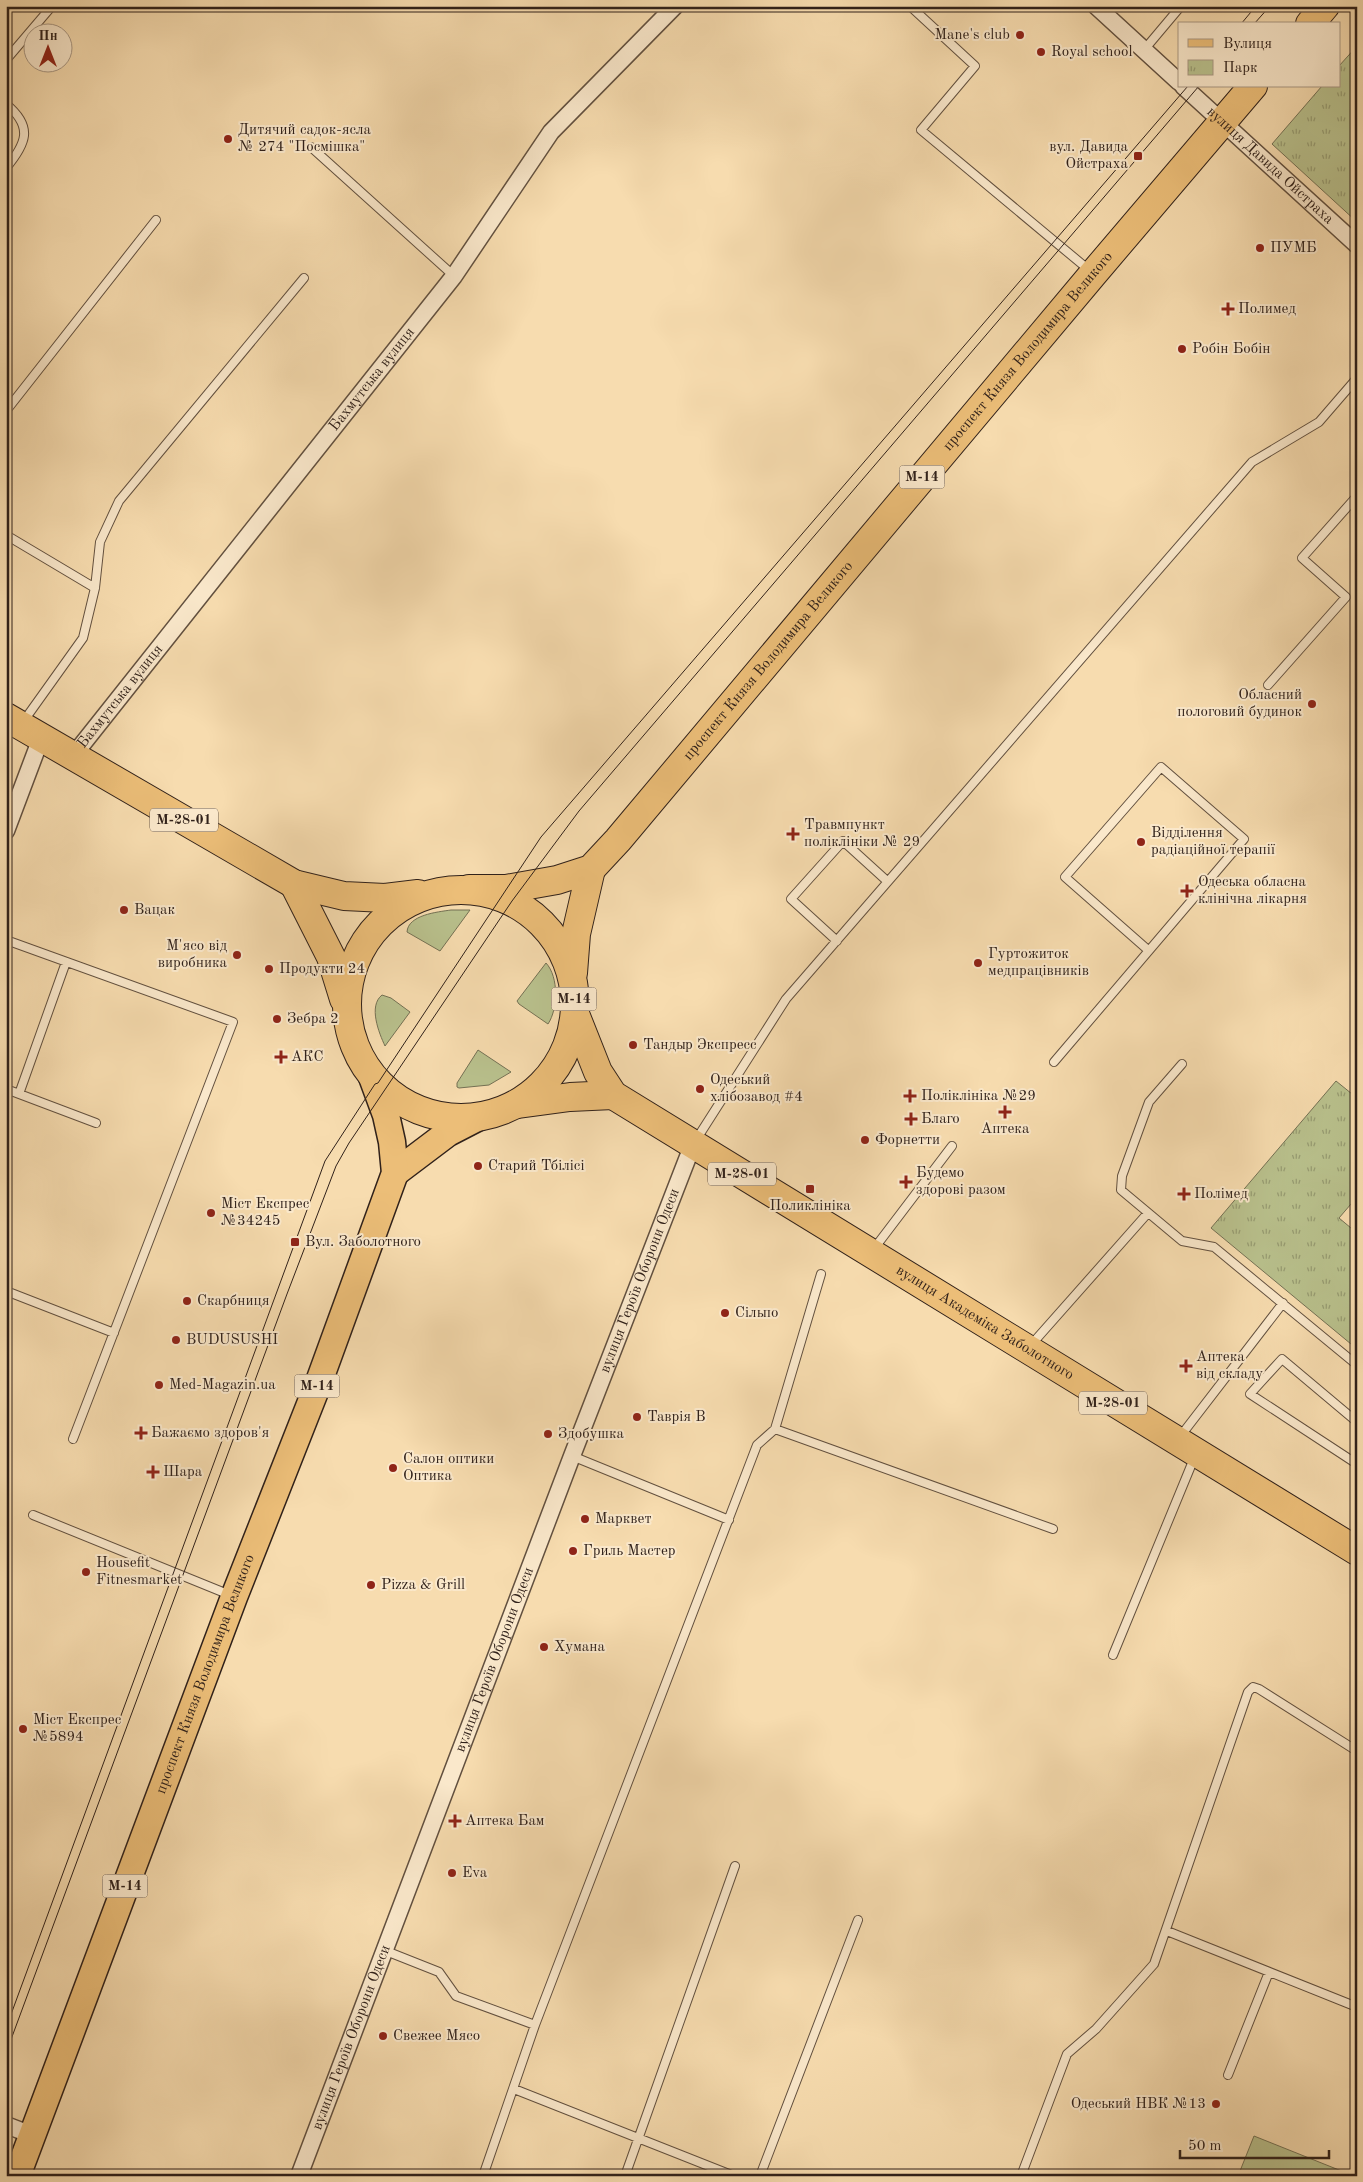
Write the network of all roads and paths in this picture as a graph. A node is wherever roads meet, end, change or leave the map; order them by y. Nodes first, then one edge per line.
1 (52, 6) edge
2 (675, 6) edge
3 (910, 6) edge
4 (1096, 6) edge
5 (1181, 6) edge
6 (1325, 6) edge
7 (1312, 22) edge
8 (1144, 50) junction
9 (6, 60) edge
10 (1178, 81) edge
11 (1186, 88) edge
12 (1251, 88) edge
13 (6, 104) edge
14 (1223, 122) junction
15 (312, 147) dead end
16 (6, 168) edge
17 (156, 220) dead end
18 (1357, 245) edge
19 (1093, 274) junction
20 (454, 276) junction
21 (304, 278) dead end
22 (1357, 378) edge
23 (6, 411) edge
24 (1357, 496) edge
25 (6, 535) edge
26 (95, 588) junction
27 (1268, 685) dead end
28 (23, 727) edge
29 (73, 756) junction
30 (6, 831) edge
31 (591, 869) junction
32 (887, 881) junction
33 (294, 884) junction
34 (469, 889) junction
35 (433, 892) junction
36 (6, 940) edge
37 (837, 941) junction
38 (1148, 950) junction
39 (66, 962) junction
40 (573, 978) junction
41 (346, 1004) junction
42 (575, 1014) junction
43 (1054, 1062) dead end
44 (1182, 1064) dead end
45 (372, 1077) junction
46 (6, 1089) edge
47 (19, 1094) junction
48 (613, 1095) junction
49 (516, 1104) junction
50 (479, 1117) junction
51 (96, 1123) dead end
52 (693, 1144) junction
53 (952, 1146) dead end
54 (395, 1173) junction
55 (1147, 1214) junction
56 (870, 1254) junction
57 (821, 1274) dead end
58 (6, 1291) edge
59 (1283, 1303) junction
60 (114, 1333) junction
61 (1026, 1350) junction
62 (1357, 1365) edge
63 (1357, 1422) edge
64 (775, 1429) junction
65 (73, 1439) dead end
66 (1186, 1447) junction
67 (572, 1456) junction
68 (1357, 1464) edge
69 (33, 1515) dead end
70 (729, 1520) junction
71 (1053, 1529) dead end
72 (1357, 1551) edge
73 (234, 1597) junction
74 (1113, 1655) dead end
75 (1357, 1751) edge
76 (736, 1866) dead end
77 (858, 1920) dead end
78 (1166, 1931) junction
79 (386, 1951) junction
80 (1269, 1972) junction
81 (1357, 2007) edge
82 (535, 2024) junction
83 (1228, 2075) dead end
84 (514, 2089) junction
85 (6, 2125) edge
86 (32, 2135) junction
87 (639, 2138) junction
88 (17, 2176) edge
89 (299, 2176) edge
90 (483, 2176) edge
91 (626, 2176) edge
92 (734, 2176) edge
93 (760, 2176) edge
94 (1021, 2176) edge

1 - 9 lane
2 - 20 street, Бахмутська вулиця
3 - 19 lane
4 - 8 street
5 - 8 lane
6 - 7 highway
8 - 10 street
11 - 14 street, вулиця Давида Ойстраха
12 - 14 highway, проспект Князя Володимира Великого / М-14
13 - 16 lane
14 - 18 street, вулиця Давида Ойстраха
14 - 19 highway, проспект Князя Володимира Великого / М-14
15 - 20 lane
17 - 23 lane
19 - 31 highway, проспект Князя Володимира Великого / М-14
20 - 29 street, Бахмутська вулиця
21 - 26 lane
22 - 32 lane
24 - 27 lane
25 - 26 lane
26 - 28 lane
28 - 29 highway, М-28-01
28 - 30 street
29 - 33 highway, М-28-01
31 - 34 highway, М-14
31 - 40 highway, проспект Князя Володимира Великого / М-14
32 - 37 lane
32 - 37 lane
33 - 35 highway, М-28-01
33 - 41 highway
34 - 35 highway, М-14
34 - 40 highway, М-14
35 - 41 highway, М-14
36 - 39 lane
37 - 52 lane
38 - 38 lane
38 - 43 lane
39 - 47 lane
39 - 60 lane
40 - 42 highway, М-14
41 - 45 highway, М-14
42 - 48 highway, вулиця Академіка Заболотного / М-28-01
42 - 49 highway, М-14
44 - 55 lane
45 - 50 highway, М-14
45 - 54 main road, проспект Князя Володимира Великого / М-14
46 - 47 lane
47 - 51 lane
48 - 49 highway
48 - 52 highway, вулиця Академіка Заболотного / М-28-01
49 - 50 highway, М-14
50 - 54 main road, М-14
52 - 56 highway, вулиця Академіка Заболотного / М-28-01
52 - 67 street, вулиця Героїв Оборони Одеси
53 - 56 lane
54 - 73 main road, проспект Князя Володимира Великого / М-14
55 - 59 lane
55 - 61 lane
56 - 61 highway, вулиця Академіка Заболотного / М-28-01
57 - 64 lane
58 - 60 lane
59 - 62 lane
59 - 66 lane
60 - 65 lane
61 - 66 highway, вулиця Академіка Заболотного / М-28-01
63 - 68 lane
64 - 70 lane
64 - 71 lane
66 - 72 highway, вулиця Академіка Заболотного / М-28-01
66 - 74 lane
67 - 70 lane
67 - 79 street, вулиця Героїв Оборони Одеси
69 - 73 lane
70 - 82 lane
73 - 86 main road, проспект Князя Володимира Великого / М-14
75 - 78 lane
76 - 87 lane
77 - 93 lane
78 - 80 lane
78 - 94 lane
79 - 82 lane
79 - 89 street, вулиця Героїв Оборони Одеси
80 - 81 lane
80 - 83 lane
82 - 84 lane
84 - 87 lane
84 - 90 lane
85 - 86 street
86 - 88 main road, проспект Князя Володимира Великого / М-14
87 - 91 lane
87 - 92 lane

